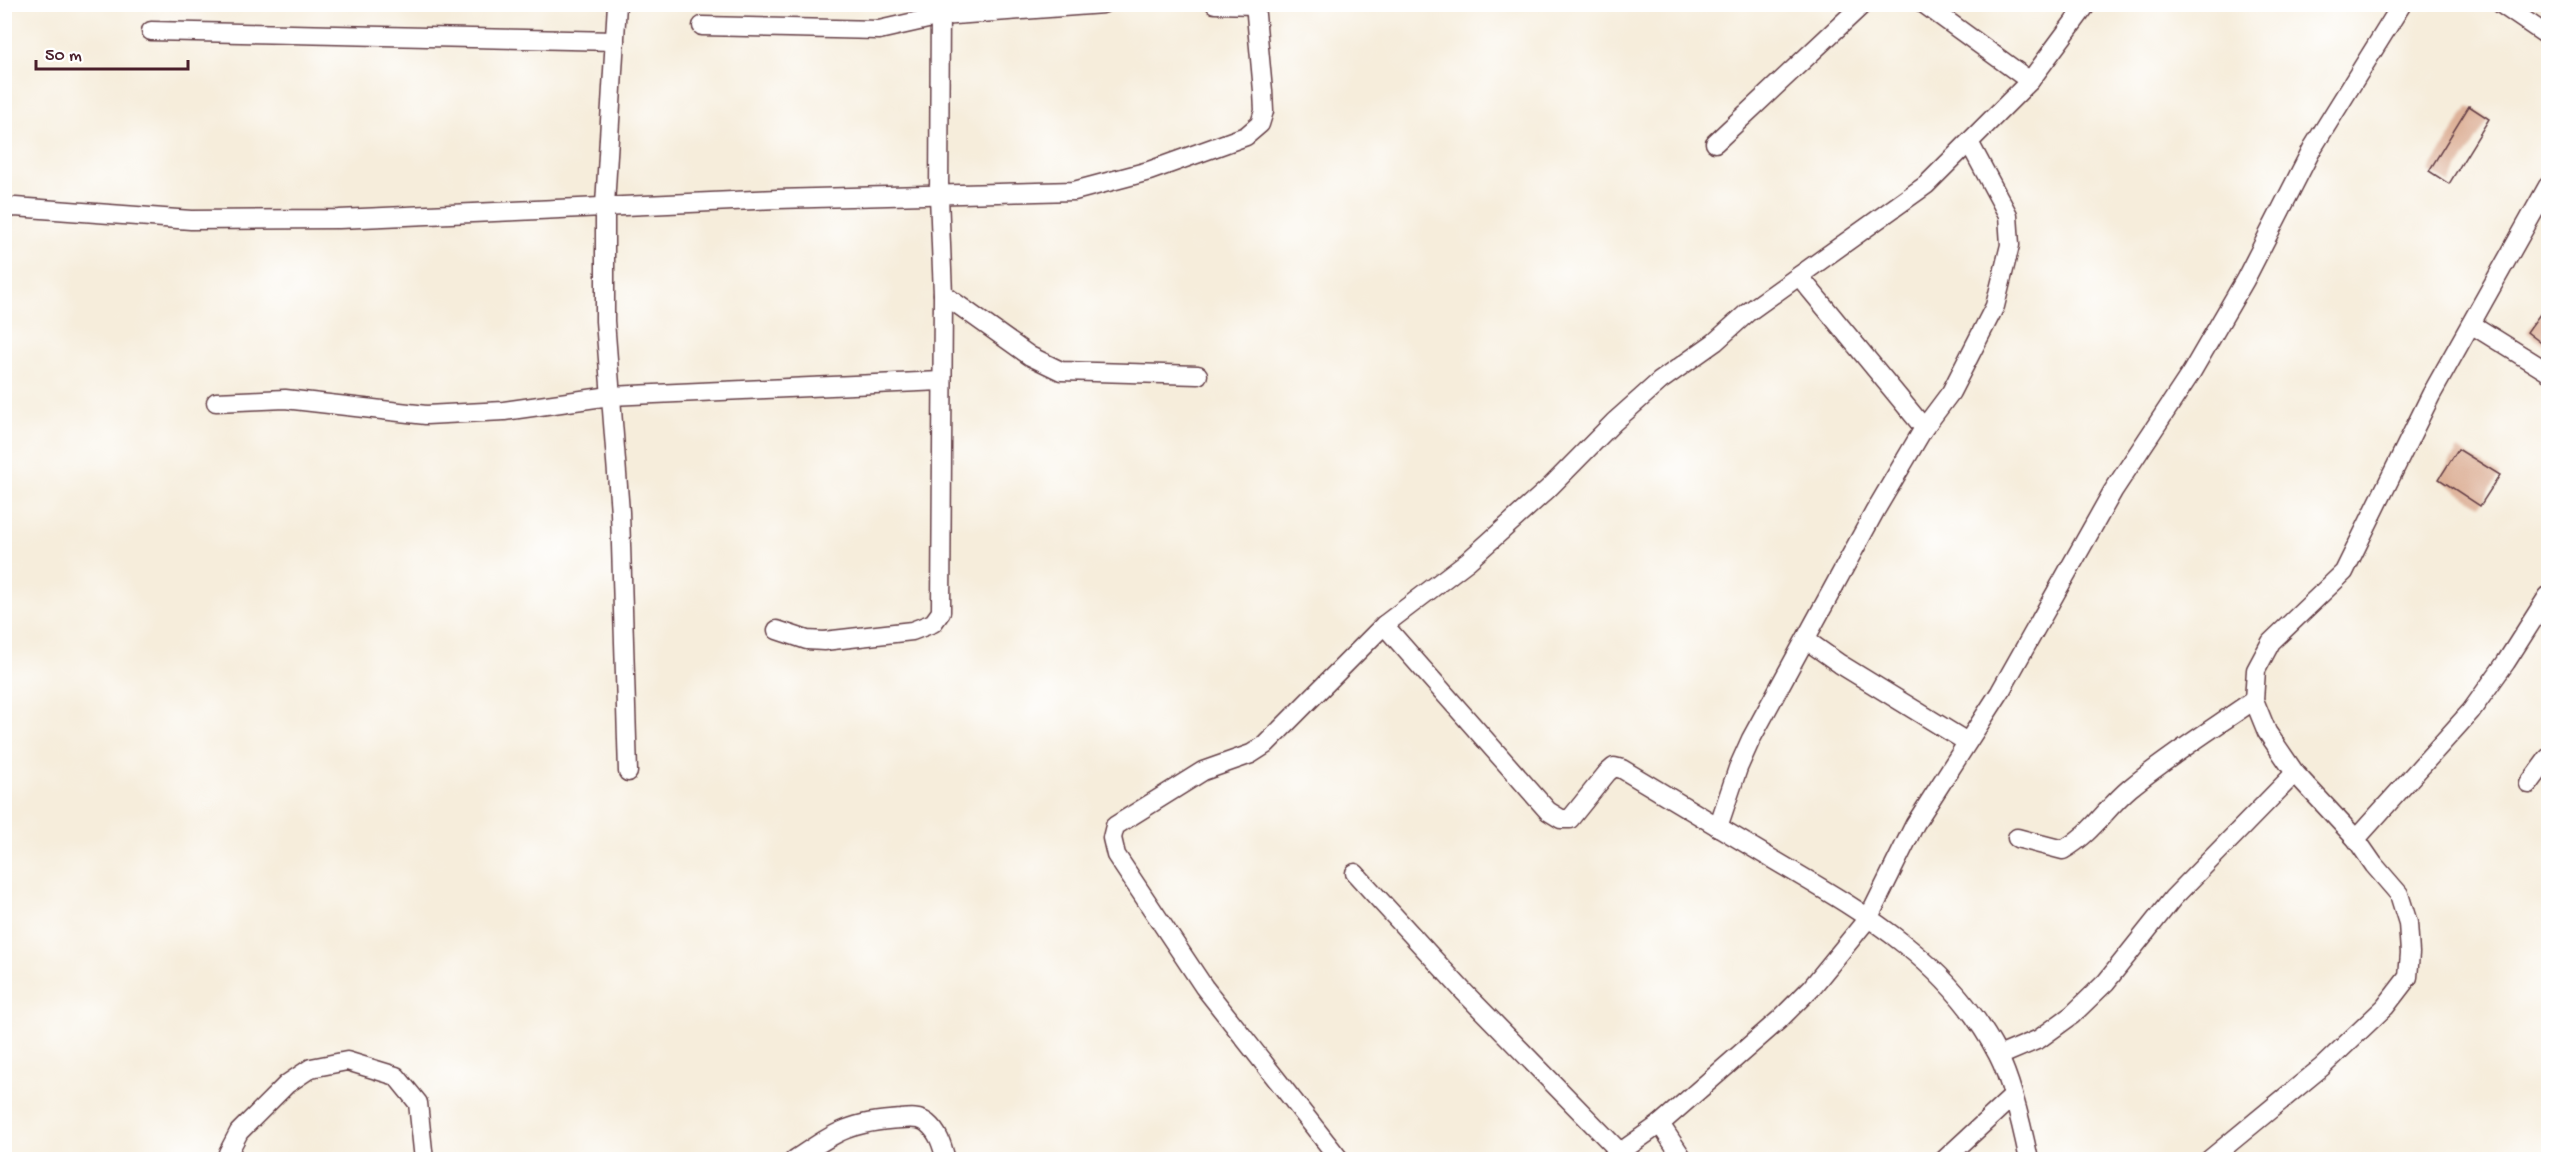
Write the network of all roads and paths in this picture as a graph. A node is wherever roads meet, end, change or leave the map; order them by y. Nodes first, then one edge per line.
1 (617, 4) edge
2 (1103, 4) edge
3 (1215, 4) edge
4 (1863, 4) edge
5 (1924, 4) edge
6 (2087, 4) edge
7 (2402, 4) edge
8 (2501, 4) edge
9 (1256, 5) edge
10 (940, 10) edge
11 (702, 26) dead end
12 (2546, 28) edge
13 (151, 31) dead end
14 (615, 40) junction
15 (2030, 81) junction
16 (1714, 143) dead end
17 (1970, 144) junction
18 (2548, 186) edge
19 (939, 196) junction
20 (605, 205) junction
21 (4, 209) edge
22 (1799, 276) junction
23 (943, 294) junction
24 (2471, 324) junction
25 (2548, 372) edge
26 (1198, 375) dead end
27 (941, 381) junction
28 (610, 396) junction
29 (216, 402) dead end
30 (1924, 428) junction
31 (2548, 596) edge
32 (1384, 625) junction
33 (777, 630) dead end
34 (1806, 640) junction
35 (2253, 700) junction
36 (1967, 742) junction
37 (2548, 758) edge
38 (628, 772) dead end
39 (2295, 773) junction
40 (2529, 784) dead end
41 (1718, 827) junction
42 (2017, 838) dead end
43 (2356, 839) junction
44 (1355, 873) dead end
45 (1869, 917) junction
46 (1999, 1056) junction
47 (2012, 1097) junction
48 (1660, 1124) junction
49 (1614, 1155) edge
50 (228, 1160) edge
51 (424, 1160) edge
52 (794, 1160) edge
53 (946, 1160) edge
54 (1340, 1160) edge
55 (1684, 1160) edge
56 (1944, 1160) edge
57 (2029, 1160) edge
58 (2209, 1160) edge

1 - 14 street
2 - 10 street
3 - 9 street
4 - 16 street
5 - 15 street
6 - 15 street
7 - 36 street
8 - 12 street
9 - 19 street
10 - 11 street
10 - 19 street
13 - 14 street
14 - 20 street
15 - 17 street
17 - 22 street
17 - 30 street
18 - 24 street
19 - 20 street
19 - 23 street
20 - 21 street
20 - 28 street
22 - 30 street
22 - 32 street
23 - 26 street
23 - 27 street
24 - 25 street
24 - 35 street
27 - 28 street
27 - 33 street
28 - 29 street
28 - 38 street
30 - 34 street
31 - 43 street
32 - 41 street
32 - 54 street
34 - 36 street
34 - 41 street
35 - 39 street
35 - 42 street
36 - 45 street
37 - 40 street
39 - 43 street
39 - 46 street
41 - 45 street
43 - 58 street
44 - 49 street
45 - 46 street
45 - 48 street
46 - 47 street
47 - 56 street
47 - 57 street
48 - 49 street
48 - 55 street
50 - 51 street
52 - 53 street

